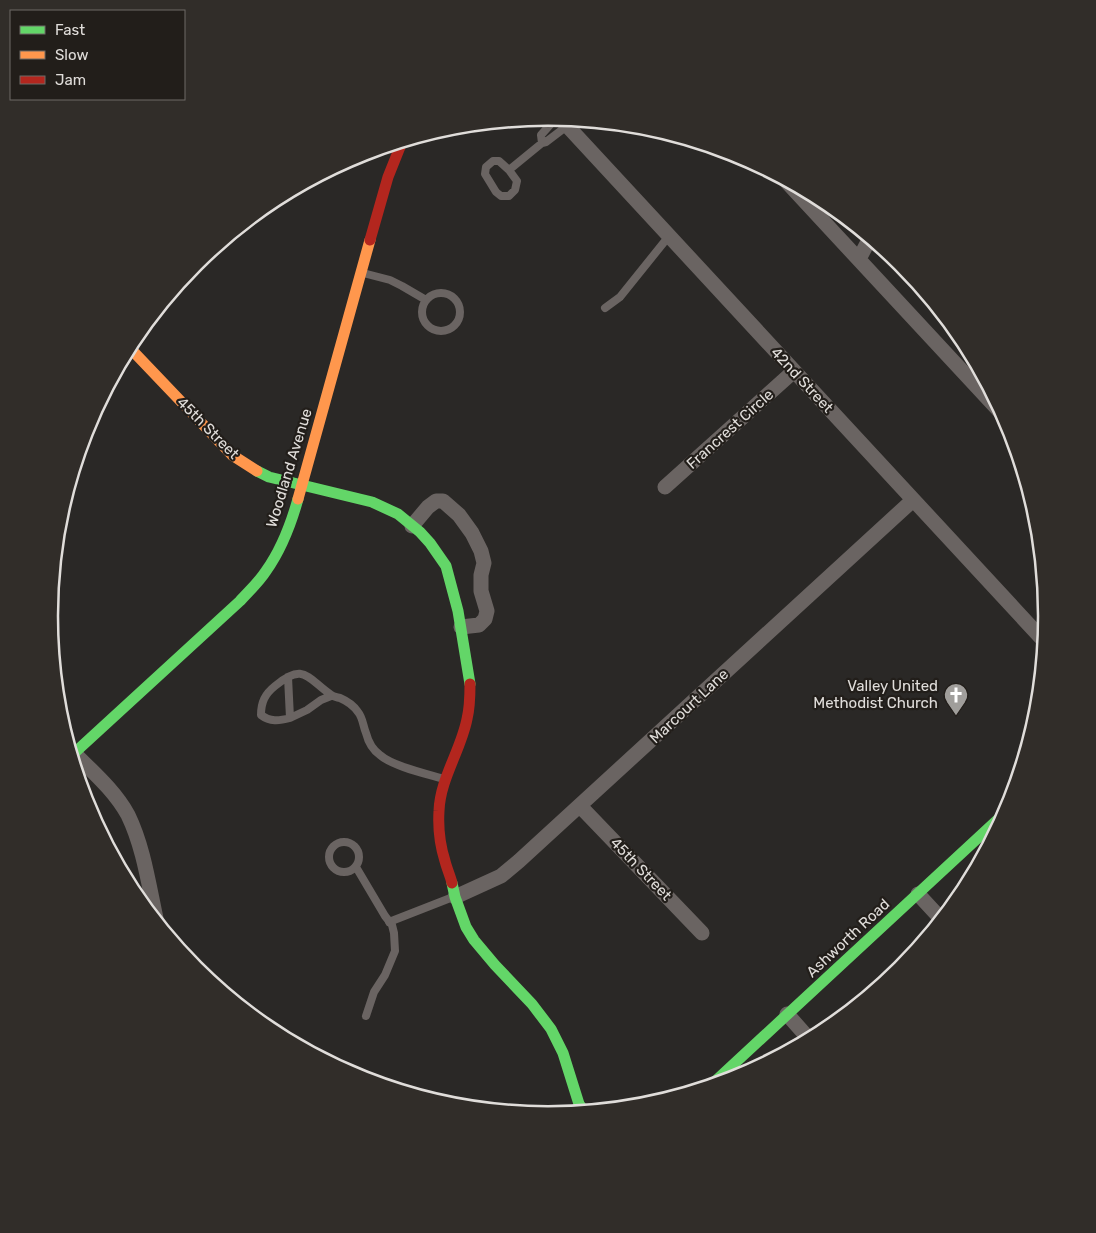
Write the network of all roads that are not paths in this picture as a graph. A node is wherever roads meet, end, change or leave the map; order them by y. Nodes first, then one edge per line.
1 (554, 126) edge
2 (557, 126) edge
3 (566, 127) edge
4 (542, 143) junction
5 (399, 149) edge
6 (509, 170) junction
7 (801, 197) edge
8 (669, 236) junction
9 (867, 244) edge
10 (859, 259) junction
11 (361, 273) junction
12 (426, 300) junction
13 (605, 308) dead end
14 (135, 353) edge
15 (794, 371) junction
16 (986, 397) edge
17 (302, 485) junction
18 (665, 487) dead end
19 (913, 500) junction
20 (412, 526) junction
21 (461, 627) junction
22 (1037, 634) edge
23 (288, 677) junction
24 (331, 696) junction
25 (290, 718) junction
26 (77, 752) edge
27 (80, 761) edge
28 (446, 780) junction
29 (580, 806) junction
30 (991, 826) edge
31 (356, 867) dead end
32 (918, 894) junction
33 (455, 896) junction
34 (154, 908) edge
35 (937, 915) edge
36 (389, 922) junction
37 (702, 933) dead end
38 (788, 1014) junction
39 (366, 1016) dead end
40 (805, 1034) edge
41 (722, 1075) edge
42 (580, 1106) edge

1 - 4 lane
2 - 4 lane
3 - 8 street, 42nd Street
4 - 6 lane
5 - 11 street, Woodland Avenue
6 - 6 lane
7 - 10 street
8 - 13 lane
8 - 15 street, 42nd Street
9 - 10 street
10 - 16 street
11 - 12 lane
11 - 17 street, Woodland Avenue
12 - 12 lane
14 - 17 street, 45th Street
15 - 18 street, Francrest Circle
15 - 19 street, 42nd Street
17 - 20 street, 45th Street
17 - 26 street, Woodland Avenue
19 - 22 street, 42nd Street
19 - 29 street, Marcourt Lane
20 - 21 street, 45th Street
20 - 21 street
21 - 28 street, 45th Street
23 - 24 lane
23 - 25 lane
23 - 25 lane
24 - 25 lane
24 - 28 lane
27 - 34 street
28 - 33 street, 45th Street
29 - 33 street, Marcourt Lane
29 - 37 street, 45th Street
30 - 32 street, Ashworth Road
31 - 36 lane
32 - 35 street
32 - 38 street, Ashworth Road
33 - 36 lane
33 - 42 street, 45th Street
36 - 39 lane
38 - 40 street
38 - 41 street, Ashworth Road

